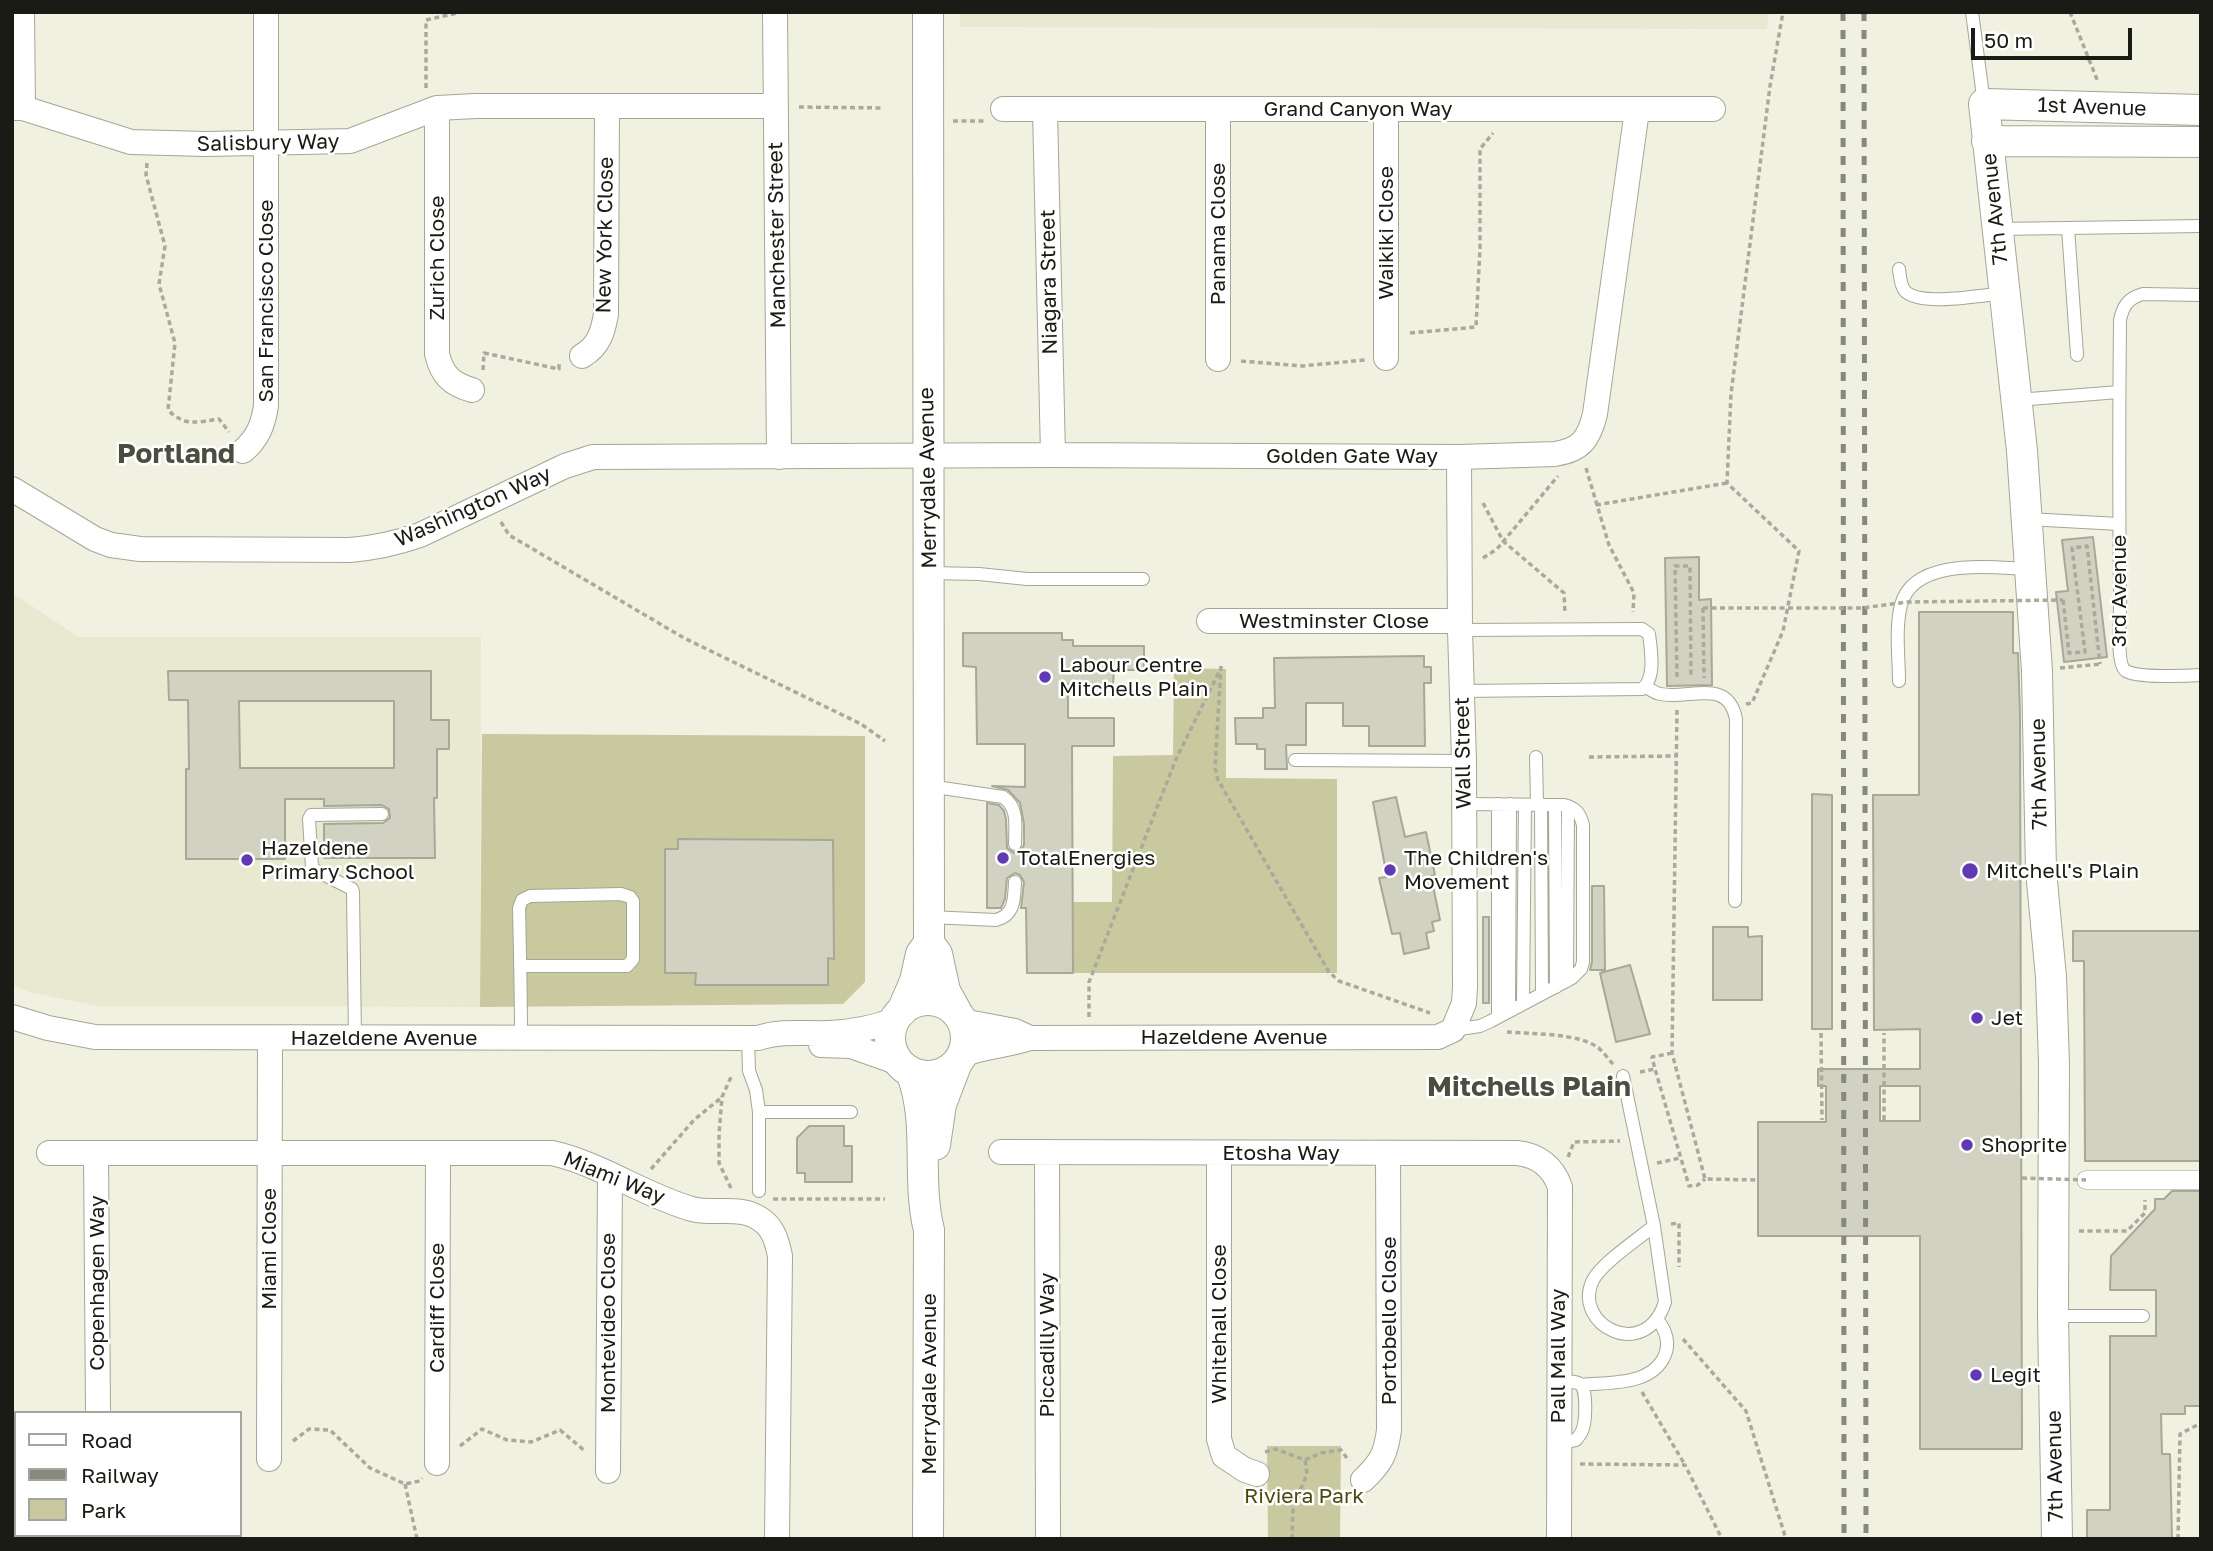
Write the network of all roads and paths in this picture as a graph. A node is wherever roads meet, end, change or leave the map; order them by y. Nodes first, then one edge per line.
1 (22, 12) edge
2 (266, 12) edge
3 (461, 12) edge
4 (775, 12) edge
5 (928, 12) edge
6 (1783, 12) edge
7 (1972, 12) edge
8 (2070, 12) edge
9 (2099, 85) dead end
10 (1984, 104) junction
11 (607, 106) junction
12 (775, 106) junction
13 (18, 108) edge
14 (437, 108) junction
15 (884, 108) dead end
16 (1003, 109) joint
17 (1386, 109) junction
18 (1524, 109) junction
19 (1713, 109) dead end
20 (1045, 110) junction
21 (1219, 110) junction
22 (1637, 110) junction
23 (2201, 110) edge
24 (946, 118) dead end
25 (1987, 141) junction
26 (2201, 142) edge
27 (266, 143) junction
28 (149, 144) junction
29 (2201, 226) edge
30 (2068, 228) junction
31 (1997, 229) junction
32 (1899, 269) dead end
33 (2004, 293) junction
34 (2201, 295) edge
35 (2077, 355) dead end
36 (582, 356) joint
37 (1386, 358) junction
38 (1218, 359) joint
39 (472, 390) joint
40 (2119, 392) junction
41 (2017, 400) junction
42 (1584, 441) junction
43 (243, 451) joint
44 (1562, 453) junction
45 (1052, 454) junction
46 (928, 456) junction
47 (779, 457) junction
48 (1459, 457) junction
49 (1727, 483) junction
50 (12, 489) edge
51 (1481, 499) dead end
52 (489, 502) junction
53 (1596, 505) junction
54 (2028, 519) junction
55 (2119, 524) junction
56 (1503, 541) junction
57 (1459, 559) junction
58 (2031, 569) junction
59 (929, 573) junction
60 (1143, 579) dead end
61 (1209, 621) dead end
62 (1460, 626) junction
63 (1632, 628) junction
64 (1566, 629) junction
65 (2120, 662) junction
66 (2100, 664) junction
67 (2037, 671) junction
68 (2201, 675) edge
69 (1704, 678) dead end
70 (1691, 679) dead end
71 (1899, 681) dead end
72 (1645, 687) junction
73 (1462, 691) junction
74 (1677, 694) junction
75 (1734, 707) junction
76 (885, 741) dead end
77 (1675, 756) junction
78 (1536, 757) dead end
79 (1589, 757) dead end
80 (1295, 760) dead end
81 (1464, 761) junction
82 (929, 786) junction
83 (1465, 804) junction
84 (1504, 804) junction
85 (1545, 805) junction
86 (382, 814) dead end
87 (1015, 844) dead end
88 (1015, 882) dead end
89 (1735, 901) dead end
90 (929, 930) junction
91 (520, 966) junction
92 (1561, 984) junction
93 (1542, 994) junction
94 (1523, 1003) junction
95 (1504, 1013) junction
96 (898, 1016) junction
97 (959, 1016) junction
98 (12, 1017) edge
99 (1090, 1019) dead end
100 (1441, 1027) junction
101 (1497, 1031) dead end
102 (1821, 1033) dead end
103 (1884, 1033) dead end
104 (270, 1038) junction
105 (355, 1038) junction
106 (521, 1038) junction
107 (753, 1038) junction
108 (1030, 1038) junction
109 (1672, 1052) junction
110 (959, 1060) junction
111 (906, 1068) junction
112 (1623, 1076) joint
113 (759, 1112) junction
114 (851, 1112) dead end
115 (1822, 1120) dead end
116 (1884, 1120) dead end
117 (1636, 1140) junction
118 (1001, 1152) dead end
119 (1047, 1152) junction
120 (49, 1153) dead end
121 (96, 1153) junction
122 (1219, 1153) junction
123 (1388, 1153) junction
124 (269, 1154) junction
125 (438, 1154) junction
126 (1680, 1158) junction
127 (1642, 1166) junction
128 (1560, 1170) junction
129 (610, 1174) junction
130 (646, 1177) dead end
131 (2022, 1178) dead end
132 (1705, 1179) junction
133 (1758, 1180) dead end
134 (2086, 1180) joint
135 (2145, 1180) junction
136 (2201, 1180) edge
137 (759, 1191) dead end
138 (736, 1199) dead end
139 (885, 1199) dead end
140 (768, 1201) dead end
141 (1654, 1226) junction
142 (929, 1230) junction
143 (2077, 1231) dead end
144 (1679, 1279) dead end
145 (2053, 1316) junction
146 (2143, 1316) dead end
147 (1657, 1319) junction
148 (1679, 1334) dead end
149 (1634, 1379) junction
150 (1569, 1383) junction
151 (98, 1411) edge
152 (2201, 1423) edge
153 (1558, 1453) junction
154 (269, 1459) joint
155 (1305, 1460) junction
156 (437, 1463) junction
157 (1685, 1465) junction
158 (1261, 1468) joint
159 (608, 1471) joint
160 (1363, 1480) joint
161 (405, 1484) junction
162 (418, 1539) edge
163 (777, 1539) edge
164 (928, 1539) edge
165 (1048, 1539) edge
166 (1292, 1539) edge
167 (1559, 1539) edge
168 (1722, 1539) edge
169 (1786, 1539) edge
170 (2057, 1539) edge
171 (2178, 1539) edge

1 - 13 street
2 - 27 street, San Francisco Close
3 - 14 path
4 - 12 street, Manchester Street
5 - 46 street, Merrydale Avenue
6 - 49 path
7 - 10 lane, 7th Avenue
8 - 9 path
10 - 23 street, 1st Avenue
10 - 25 street, 7th Avenue
11 - 12 street, Salisbury Way
11 - 14 street, Salisbury Way
11 - 36 street, New York Close
12 - 15 path
12 - 47 street, Manchester Street
13 - 28 street, Salisbury Way
14 - 27 street, Salisbury Way
14 - 39 street, Zurich Close
16 - 20 street, Grand Canyon Way
16 - 24 path
17 - 18 street, Grand Canyon Way
17 - 21 street, Grand Canyon Way
17 - 37 street, Waikiki Close
18 - 22 street, Grand Canyon Way
18 - 37 path
19 - 22 street, Grand Canyon Way
20 - 21 street, Grand Canyon Way
20 - 45 street, Niagara Street
21 - 38 street, Panama Close
22 - 42 street
25 - 26 street, 1st Avenue
25 - 31 street, 7th Avenue
27 - 28 street, Salisbury Way
27 - 43 street, San Francisco Close
28 - 43 path
29 - 30 lane
30 - 31 lane
30 - 35 lane
31 - 33 street, 7th Avenue
32 - 33 lane
33 - 41 street, 7th Avenue
34 - 40 lane
36 - 39 path
37 - 38 path
40 - 41 lane
40 - 55 lane
41 - 54 street, 7th Avenue
42 - 44 street, Golden Gate Way
42 - 53 path
44 - 48 street, Golden Gate Way
44 - 56 path
45 - 46 street, Golden Gate Way
45 - 48 street, Golden Gate Way
46 - 47 street, Golden Gate Way
46 - 59 street, Merrydale Avenue
47 - 52 street, Washington Way
48 - 57 street, Wall Street
49 - 53 path
49 - 75 path
50 - 52 street, Washington Way
51 - 56 path
52 - 76 path
53 - 63 path
54 - 55 lane, 3rd Avenue
54 - 58 street, 7th Avenue
55 - 65 lane, 3rd Avenue
56 - 57 path
56 - 64 path
57 - 62 street, Wall Street
58 - 67 street, 7th Avenue
58 - 71 lane
59 - 60 lane
59 - 82 street, Merrydale Avenue
61 - 62 street, Westminster Close
62 - 64 lane
62 - 73 street, Wall Street
63 - 64 lane
63 - 72 lane
65 - 66 path
65 - 68 lane, 3rd Avenue
66 - 67 path
66 - 69 path, bridge
67 - 145 street, 7th Avenue
70 - 74 path
72 - 73 lane
72 - 74 lane
73 - 81 street, Wall Street
74 - 75 lane
74 - 77 path
75 - 89 lane
77 - 79 path
77 - 109 path
78 - 85 lane
80 - 81 lane
81 - 83 street, Wall Street
82 - 87 lane
82 - 90 street, Merrydale Avenue
83 - 84 lane
83 - 100 street, Wall Street
84 - 85 lane
84 - 95 lane
85 - 92 lane
85 - 92 lane
85 - 93 lane
85 - 94 lane
86 - 105 lane
88 - 90 lane
90 - 96 street, Merrydale Avenue
90 - 97 street, Merrydale Avenue
91 - 91 lane
91 - 106 lane
92 - 93 lane
93 - 94 lane
94 - 95 lane
95 - 100 lane
96 - 97 street
96 - 107 street, Hazeldene Avenue
96 - 111 street
97 - 108 street, Hazeldene Avenue
97 - 110 street
98 - 104 street, Hazeldene Avenue
99 - 100 path
100 - 108 street, Hazeldene Avenue
101 - 112 path
102 - 115 path
103 - 116 path
104 - 105 street, Hazeldene Avenue
104 - 124 street, Miami Close
105 - 106 street, Hazeldene Avenue
106 - 107 street, Hazeldene Avenue
107 - 111 street, Hazeldene Avenue
107 - 113 lane
108 - 110 street, Hazeldene Avenue
109 - 126 path
109 - 132 path
110 - 111 street
110 - 142 street, Merrydale Avenue
111 - 142 street, Merrydale Avenue
112 - 117 lane
113 - 114 lane
113 - 137 lane
117 - 127 lane
117 - 128 path
118 - 119 street, Etosha Way
119 - 122 street, Etosha Way
119 - 165 street, Piccadilly Way
120 - 121 street, Miami Way
121 - 124 street, Miami Way
121 - 151 street, Copenhagen Way
122 - 123 street, Etosha Way
122 - 158 street, Whitehall Close
123 - 128 street, Etosha Way
123 - 160 street, Portobello Close
124 - 125 street, Miami Way
124 - 154 street, Miami Close
125 - 129 street, Miami Way
125 - 156 street, Cardiff Close
126 - 127 path
126 - 132 path
127 - 141 lane
128 - 150 street, Pall Mall Way
129 - 159 street, Montevideo Close
129 - 163 street, Miami Way
130 - 138 path
131 - 134 path, bridge
132 - 133 path
134 - 135 street
135 - 136 street
135 - 143 path
139 - 140 path
141 - 144 path
141 - 147 lane
141 - 147 lane
142 - 164 street, Merrydale Avenue
145 - 146 lane
145 - 170 street, 7th Avenue
147 - 149 lane
148 - 169 path
149 - 150 lane
149 - 157 path
150 - 153 street, Pall Mall Way
152 - 171 path
153 - 157 path
153 - 167 street, Pall Mall Way
154 - 161 path
155 - 158 path
155 - 160 path
155 - 166 path
156 - 159 path
156 - 161 path
157 - 168 path
161 - 162 path

